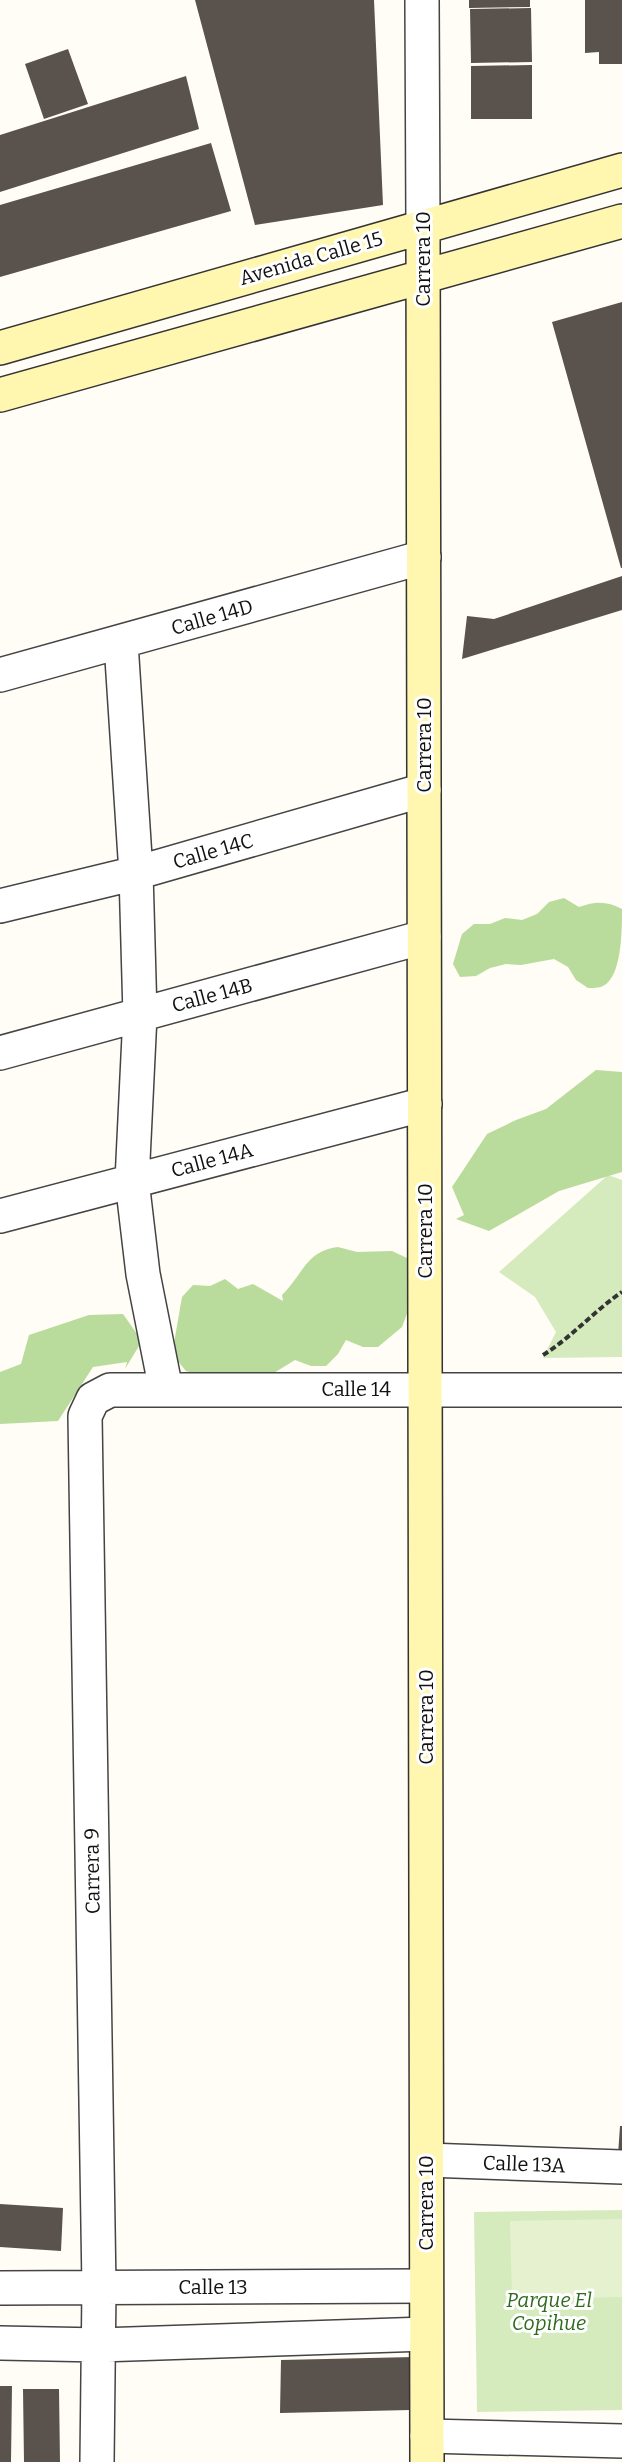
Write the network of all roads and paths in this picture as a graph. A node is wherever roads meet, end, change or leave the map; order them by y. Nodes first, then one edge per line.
1 (422, 0) edge
2 (622, 170) edge
3 (622, 221) edge
4 (423, 226) junction
5 (423, 275) junction
6 (0, 348) edge
7 (0, 395) edge
8 (424, 557) junction
9 (121, 643) junction
10 (0, 675) edge
11 (424, 790) junction
12 (136, 873) junction
13 (0, 906) edge
14 (424, 937) junction
15 (140, 1015) junction
16 (0, 1053) edge
17 (425, 1104) junction
18 (132, 1181) junction
19 (0, 1216) edge
20 (622, 1292) edge
21 (539, 1357) dead end
22 (425, 1388) junction
23 (166, 1390) junction
24 (622, 1390) edge
25 (93, 1399) joint
26 (427, 2160) junction
27 (622, 2167) edge
28 (426, 2286) junction
29 (0, 2288) edge
30 (99, 2288) junction
31 (426, 2334) junction
32 (0, 2343) edge
33 (100, 2345) junction
34 (622, 2441) edge
35 (427, 2449) edge
36 (97, 2462) edge

1 - 4 street, Carrera 10
2 - 4 street, Avenida Calle 15
3 - 5 street
4 - 5 street, Carrera 10
4 - 6 street, Avenida Calle 15
5 - 7 street
5 - 8 street, Carrera 10
8 - 9 street, Calle 14D
8 - 11 street, Carrera 10
9 - 10 street, Calle 14D
9 - 12 street
11 - 12 street, Calle 14C
11 - 14 street, Carrera 10
12 - 13 street, Calle 14C
12 - 15 street
14 - 15 street, Calle 14B
14 - 17 street, Carrera 10
15 - 16 street, Calle 14B
15 - 18 street
17 - 18 street, Calle 14A
17 - 22 street, Carrera 10
18 - 19 street, Calle 14A
18 - 23 street
20 - 21 path
22 - 23 street, Calle 14
22 - 24 street, Calle 14
22 - 26 street, Carrera 10
23 - 25 street, Calle 14
25 - 30 street, Carrera 9
26 - 27 street, Calle 13A
26 - 28 street, Carrera 10
28 - 30 street, Calle 13
28 - 31 street, Carrera 10
29 - 30 street, Calle 13
30 - 33 street, Carrera 9
31 - 33 street
31 - 35 street, Carrera 10
32 - 33 street
33 - 36 street, Carrera 9
34 - 35 street

